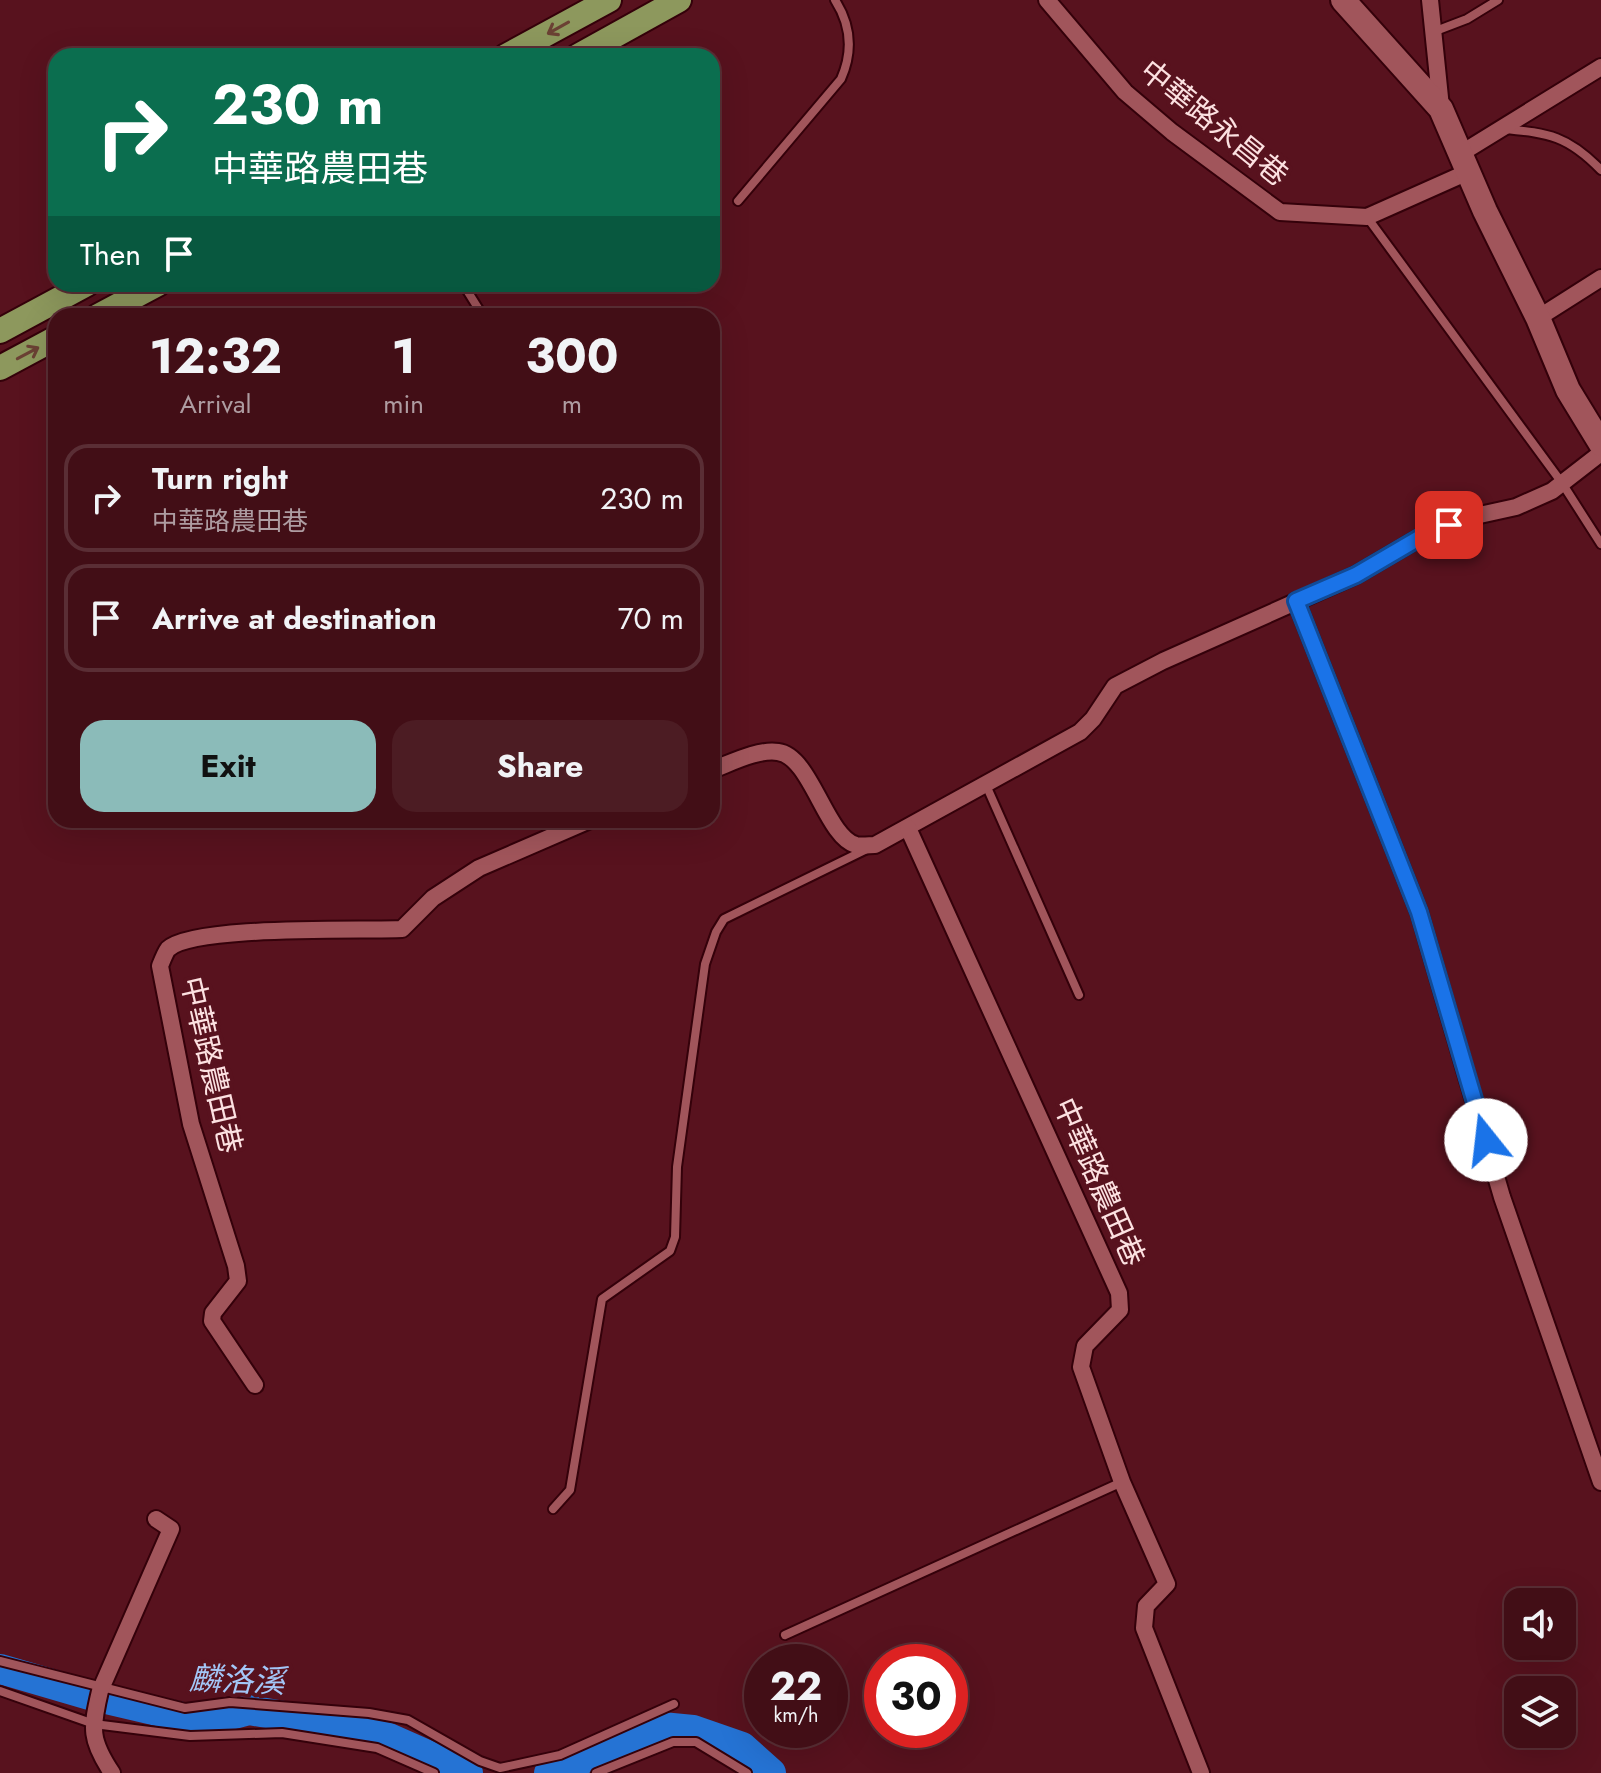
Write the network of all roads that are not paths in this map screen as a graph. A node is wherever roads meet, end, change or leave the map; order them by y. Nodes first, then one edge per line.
1 (609, 0) edge
2 (679, 0) edge
3 (835, 0) edge
4 (1047, 0) edge
5 (1343, 0) edge
6 (1430, 0) edge
7 (1498, 0) edge
8 (1433, 33) junction
9 (521, 48) edge
10 (592, 48) edge
11 (1601, 67) edge
12 (1441, 109) junction
13 (1499, 129) junction
14 (1464, 163) junction
15 (1601, 170) edge
16 (738, 201) dead end
17 (1367, 217) junction
18 (1601, 278) edge
19 (72, 292) edge
20 (143, 292) edge
21 (114, 308) edge
22 (1538, 318) junction
23 (0, 331) edge
24 (48, 342) edge
25 (0, 368) edge
26 (1601, 444) edge
27 (1601, 453) edge
28 (1562, 483) junction
29 (1601, 544) edge
30 (1296, 601) junction
31 (720, 767) edge
32 (986, 785) junction
33 (572, 828) edge
34 (908, 828) junction
35 (875, 845) junction
36 (1079, 995) dead end
37 (255, 1385) dead end
38 (1122, 1482) junction
39 (1601, 1482) edge
40 (553, 1509) dead end
41 (156, 1519) dead end
42 (785, 1635) dead end
43 (0, 1661) edge
44 (101, 1688) junction
45 (0, 1691) edge
46 (674, 1704) dead end
47 (94, 1719) junction
48 (112, 1773) edge
49 (434, 1773) edge
50 (596, 1773) edge
51 (747, 1773) edge
52 (1201, 1773) edge

1 -> 9 main road
2 - 10 main road
3 - 16 lane
4 - 17 street, 中華路永昌巷
5 - 12 street
6 - 8 street
7 - 8 lane
8 - 12 street
11 - 13 street, 中華路永昌巷
12 - 14 street
13 - 14 street, 中華路永昌巷
13 - 15 lane
14 - 17 street, 中華路永昌巷
14 - 22 street
17 - 28 lane
18 - 22 street
19 - 23 main road
20 - 21 main road
22 - 26 street
25 -> 24 main road
27 - 28 street
28 - 29 lane
28 - 30 street
30 - 32 street
30 - 39 street
31 - 35 street
32 - 34 street
32 - 36 lane
33 - 37 street, 中華路農田巷
34 - 35 street
34 - 38 street, 中華路農田巷
35 - 40 lane
38 - 42 lane
38 - 52 street, 中華路農田巷
41 - 44 street
43 - 44 lane
44 - 46 lane
44 - 47 street
45 - 47 lane
47 - 48 street
47 - 49 lane
50 - 51 lane

